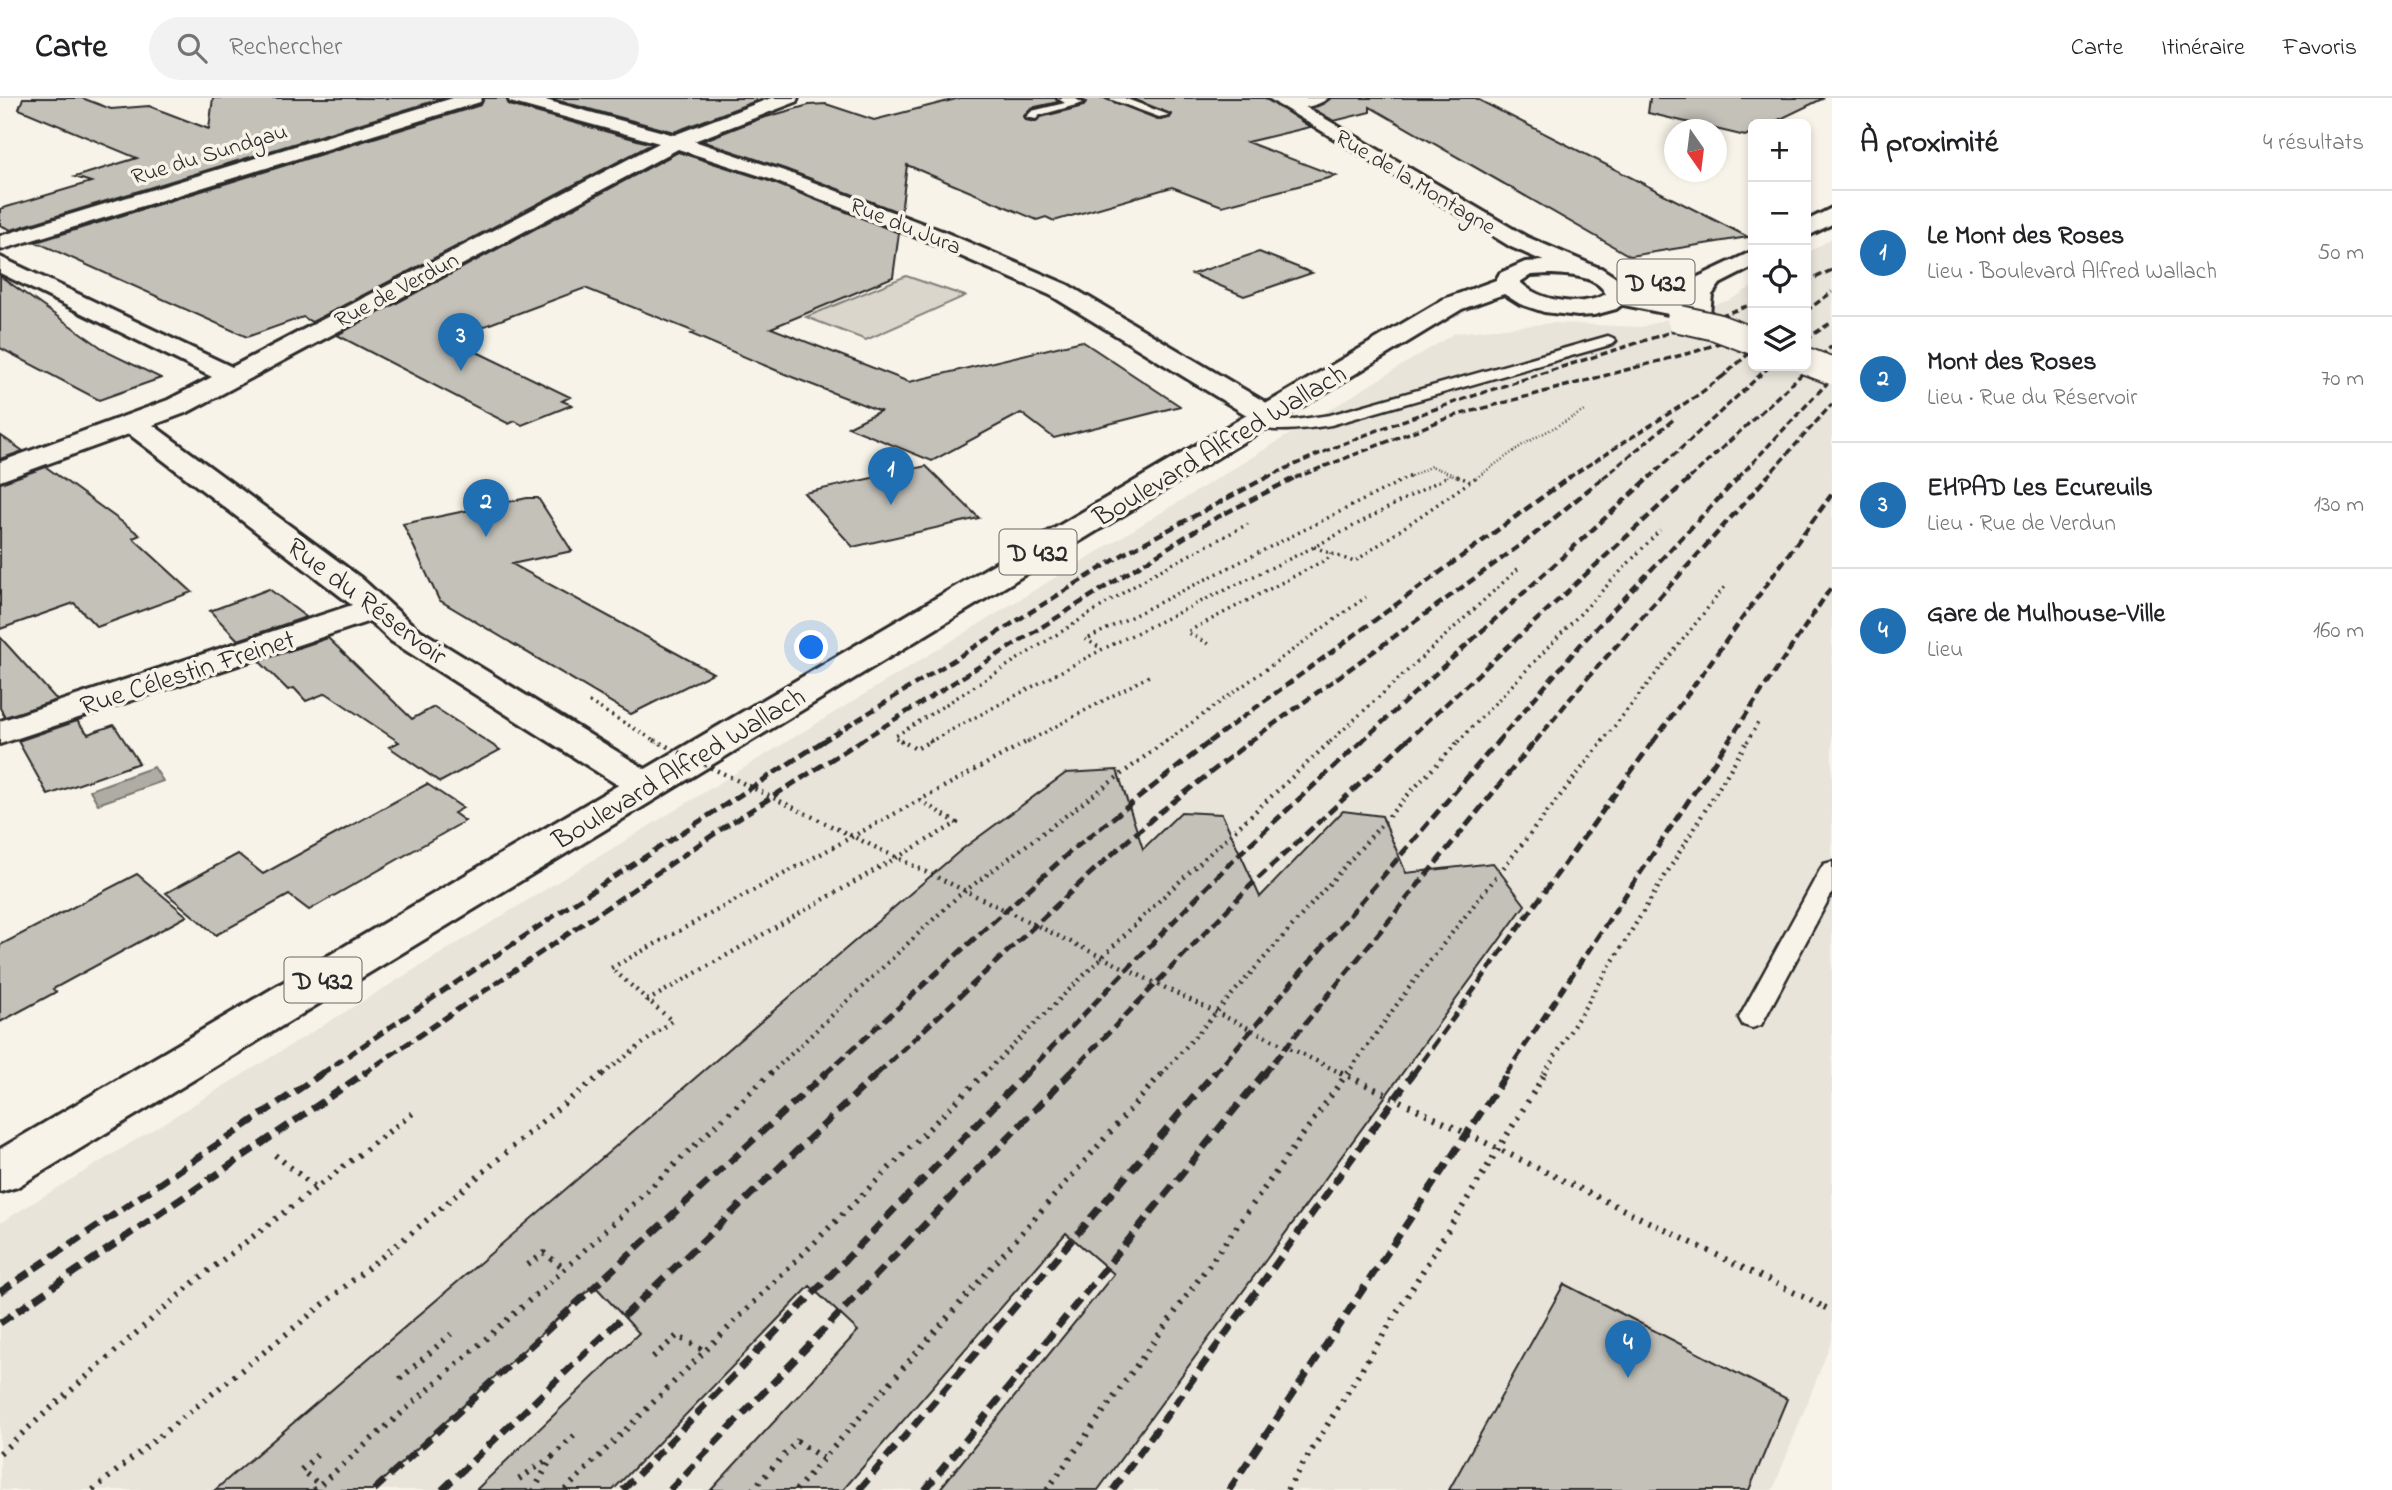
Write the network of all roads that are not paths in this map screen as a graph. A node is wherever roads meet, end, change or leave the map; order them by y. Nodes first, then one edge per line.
1 (473, 98) edge
2 (517, 98) edge
3 (789, 98) edge
4 (1063, 98) edge
5 (1112, 98) edge
6 (1319, 98) edge
7 (1281, 100) edge
8 (1163, 115) dead end
9 (1032, 117) dead end
10 (676, 142) junction
11 (1832, 215) edge
12 (1811, 227) edge
13 (1519, 242) junction
14 (0, 243) edge
15 (1748, 261) edge
16 (0, 264) edge
17 (1516, 276) junction
18 (1710, 281) junction
19 (1607, 285) junction
20 (1536, 302) junction
21 (1588, 308) junction
22 (1429, 319) junction
23 (1698, 320) junction
24 (1748, 339) edge
25 (1608, 341) dead end
26 (1811, 363) edge
27 (1832, 371) edge
28 (233, 377) junction
29 (1263, 417) junction
30 (134, 424) junction
31 (0, 472) edge
32 (374, 609) junction
33 (0, 733) edge
34 (646, 786) junction
35 (1832, 870) edge
36 (1752, 1018) dead end
37 (0, 1173) edge

1 - 14 street, Rue du Sundgau
2 - 10 street, Rue du Jura
3 - 10 street, Rue de Verdun
4 - 9 lane
5 - 8 lane
6 - 7 street
7 - 13 street, Rue de la Montagne
10 - 28 street, Rue de Verdun
10 - 29 street, Rue du Jura
11 - 12 street
13 - 17 street, Rue de la Montagne
13 - 19 street, Rue de la Montagne
15 - 18 street, D 432
16 - 28 street
17 - 19 street, Boulevard Alfred Wallach
17 - 20 street
17 - 22 street, Boulevard Alfred Wallach / D 432
18 - 19 street, D 432
18 - 23 street
19 - 21 street
19 - 23 street
20 - 21 street
20 - 22 street, Boulevard Alfred Wallach / D 432
21 - 23 street
22 - 29 street, Boulevard Alfred Wallach / D 432
23 - 24 street, bridge
25 - 29 lane
26 - 27 street, bridge
28 - 30 street, Rue de Verdun
29 - 34 street, Boulevard Alfred Wallach / D 432
30 - 31 street, Rue de Verdun
30 - 32 street, Rue du Réservoir
32 - 33 street, Rue Célestin Freinet
32 - 34 street, Rue du Réservoir
34 - 37 street, Boulevard Alfred Wallach / D 432
35 - 36 lane

